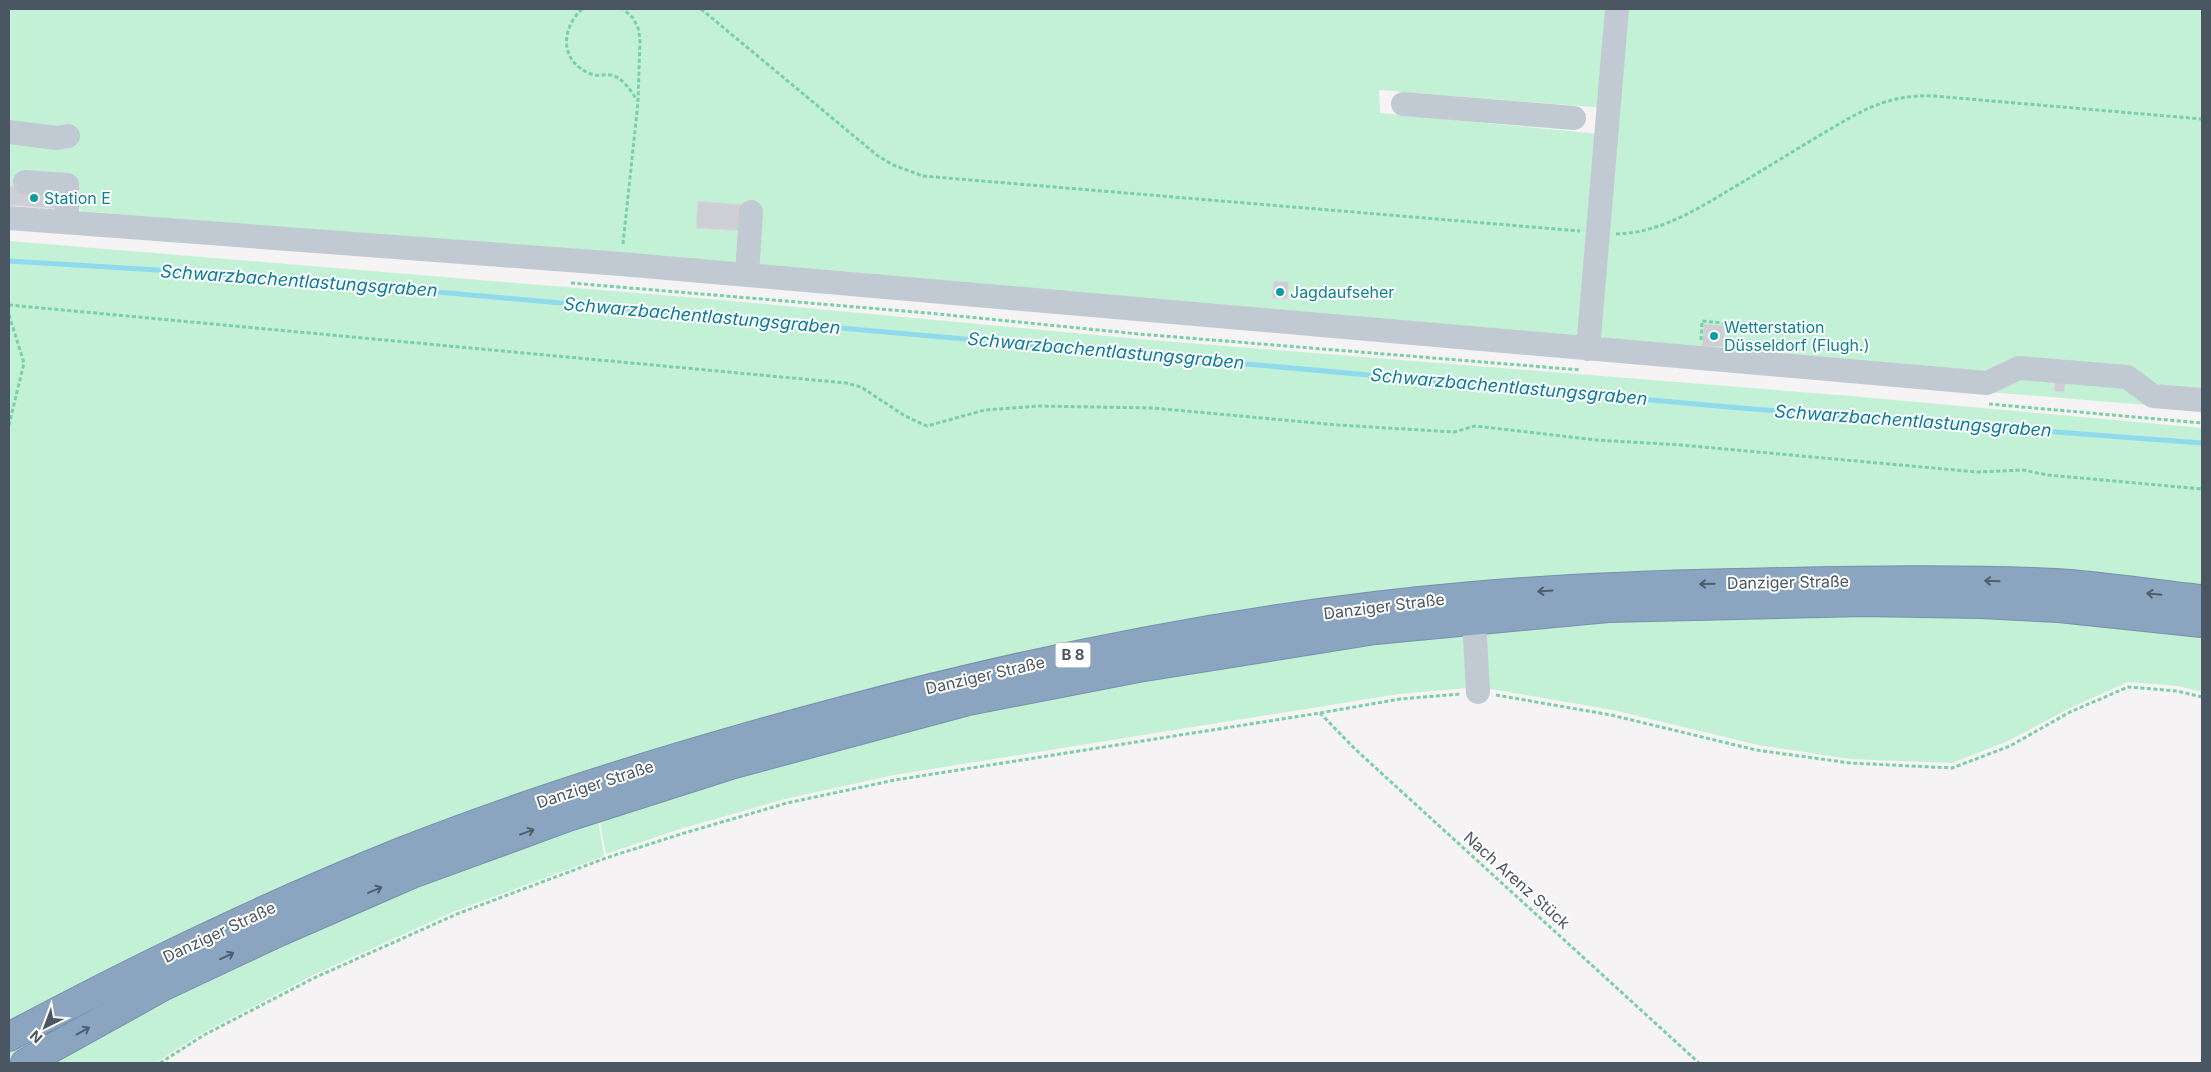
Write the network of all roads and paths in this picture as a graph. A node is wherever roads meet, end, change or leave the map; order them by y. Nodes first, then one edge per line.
1 (582, 9) edge
2 (623, 9) edge
3 (701, 9) edge
4 (1617, 9) edge
5 (638, 102) junction
6 (1403, 104) dead end
7 (1574, 118) dead end
8 (2202, 119) edge
9 (9, 132) edge
10 (68, 136) dead end
11 (25, 182) dead end
12 (751, 212) dead end
13 (9, 218) edge
14 (67, 222) junction
15 (1599, 232) junction
16 (621, 264) junction
17 (747, 275) junction
18 (564, 282) dead end
19 (9, 305) edge
20 (9, 315) edge
21 (1777, 328) dead end
22 (1700, 358) junction
23 (1585, 360) junction
24 (2202, 400) edge
25 (1986, 404) dead end
26 (2202, 423) edge
27 (9, 425) edge
28 (2202, 489) edge
29 (2202, 599) edge
30 (1474, 619) junction
31 (2202, 622) edge
32 (1478, 692) junction
33 (2202, 697) edge
34 (1320, 713) junction
35 (9, 1038) edge
36 (25, 1063) edge
37 (160, 1063) edge
38 (1699, 1063) edge

1 - 5 path
2 - 5 path
3 - 15 path
4 - 15 lane
5 - 16 path
6 - 7 lane
8 - 15 path
9 - 10 lane
11 - 14 lane
12 - 17 lane
13 - 14 lane
14 - 16 lane
15 - 23 lane
16 - 17 lane
17 - 23 lane
18 - 23 path
19 - 28 path
20 - 27 path
21 - 22 path
22 - 23 lane
22 - 24 lane
25 - 26 path
29 -> 35 highway, Danziger Straße / B 8
30 - 31 highway, Danziger Straße / B 8
30 - 32 lane
36 -> 30 highway, Danziger Straße / B 8
32 - 33 path
32 - 34 path
34 - 37 path
34 - 38 path, Nach Arenz Stück

